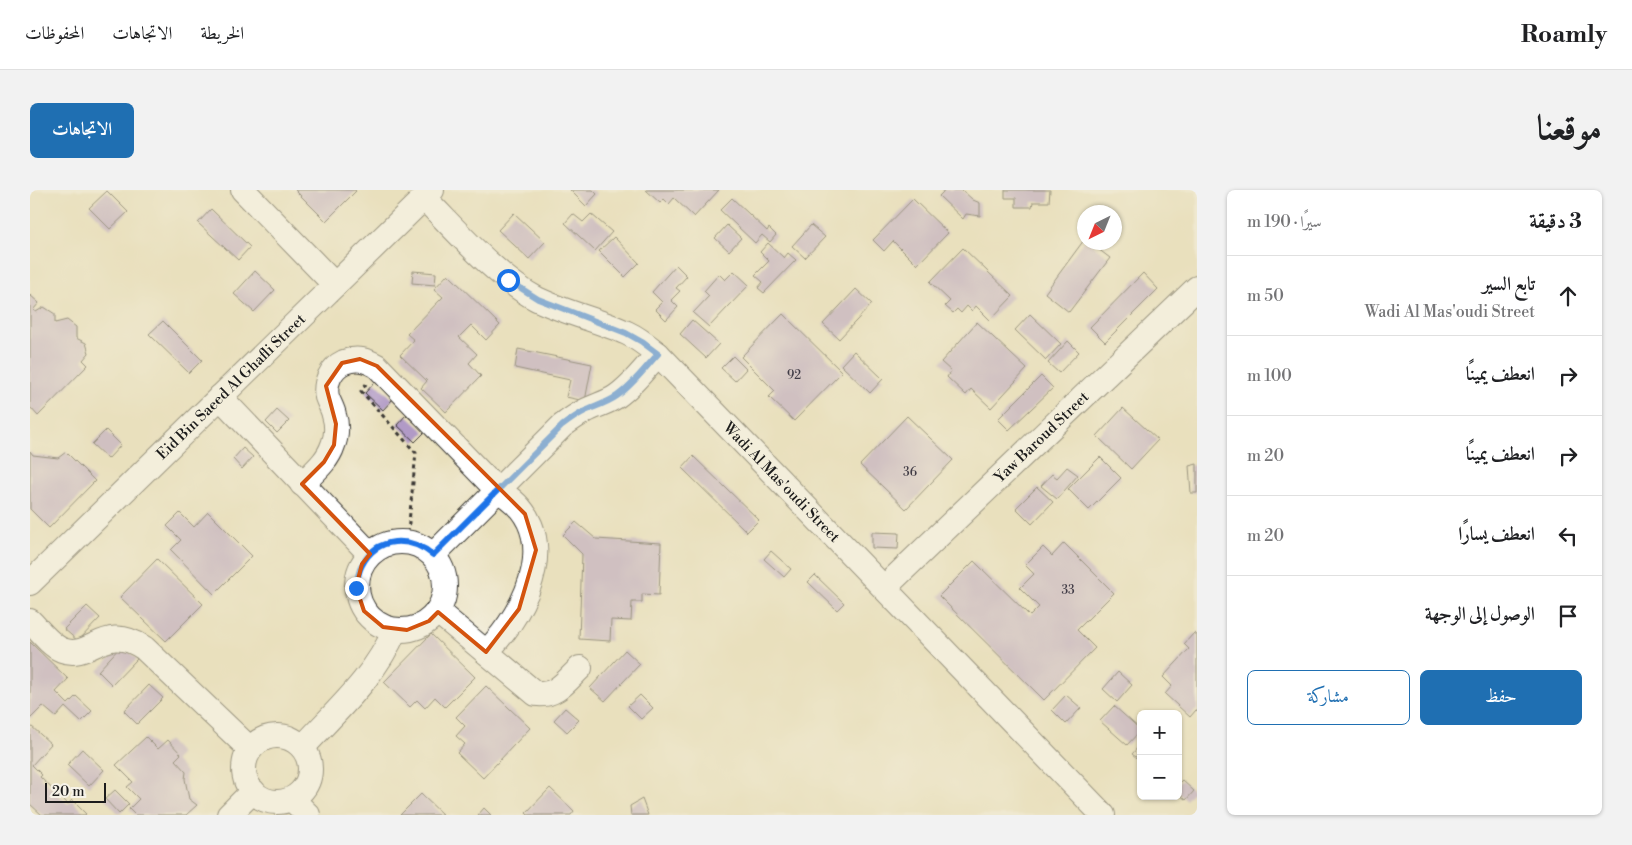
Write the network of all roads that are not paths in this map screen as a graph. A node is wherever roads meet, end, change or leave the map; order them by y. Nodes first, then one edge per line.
1 (243, 190) edge
2 (428, 194) edge
3 (335, 285) junction
4 (1197, 288) edge
5 (658, 354) junction
6 (220, 397) junction
7 (302, 484) junction
8 (498, 490) junction
9 (370, 554) junction
10 (433, 555) junction
11 (30, 583) edge
12 (884, 588) junction
13 (438, 612) junction
14 (30, 621) edge
15 (394, 630) junction
16 (486, 652) junction
17 (580, 668) dead end
18 (303, 747) junction
19 (250, 749) junction
20 (252, 791) junction
21 (300, 807) edge
22 (229, 815) edge
23 (1103, 815) edge

1 - 3 street
2 - 3 street, Eid Bin Saeed Al Ghafli Street
2 - 5 street, Wadi Al Mas'oudi Street
3 - 6 street, Eid Bin Saeed Al Ghafli Street
4 - 12 street, Yaw Baroud Street
5 - 8 street
5 - 12 street, Wadi Al Mas'oudi Street
6 - 7 street
6 - 11 street, Eid Bin Saeed Al Ghafli Street
7 - 8 street
7 - 9 street
8 - 10 street
8 - 16 street
9 - 10 street
9 - 15 street
10 - 13 street
12 - 23 street, Wadi Al Mas'oudi Street
13 - 15 street
13 - 16 street
14 - 19 street
15 - 18 street
16 - 17 street
18 - 19 street
18 - 21 street
19 - 20 street
20 - 21 street
20 - 22 street

